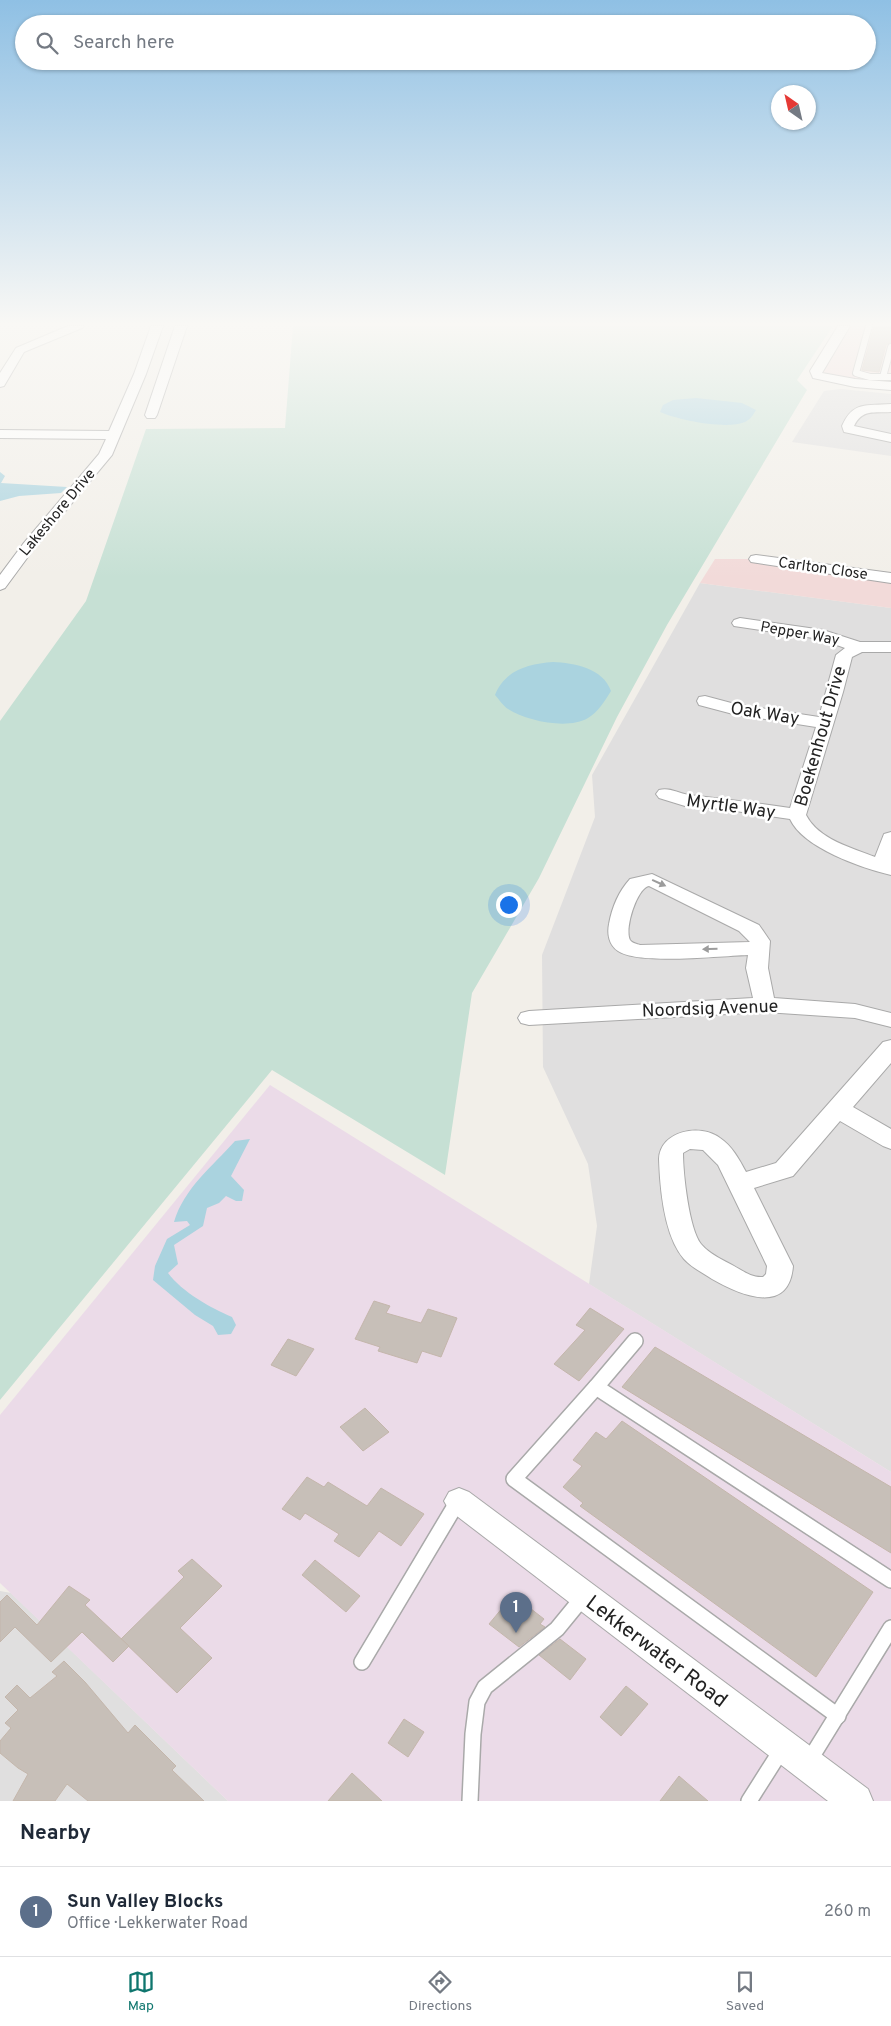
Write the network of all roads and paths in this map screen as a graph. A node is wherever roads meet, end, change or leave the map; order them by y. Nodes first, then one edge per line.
1 (124, 410) edge
2 (153, 410) edge
3 (859, 410) edge
4 (151, 415) dead end
5 (0, 434) edge
6 (113, 435) junction
7 (891, 438) edge
8 (756, 559) dead end
9 (891, 578) edge
10 (0, 585) edge
11 (740, 623) dead end
12 (859, 647) junction
13 (891, 647) edge
14 (706, 702) dead end
15 (825, 722) junction
16 (665, 794) dead end
17 (797, 815) junction
18 (891, 838) edge
19 (887, 867) edge
20 (758, 948) junction
21 (765, 1005) junction
22 (528, 1018) dead end
23 (891, 1020) edge
24 (891, 1048) edge
25 (838, 1110) junction
26 (891, 1140) edge
27 (740, 1183) junction
28 (635, 1341) dead end
29 (596, 1387) junction
30 (459, 1501) joint
31 (891, 1580) edge
32 (584, 1596) junction
33 (891, 1628) edge
34 (362, 1662) dead end
35 (838, 1716) junction
36 (795, 1755) junction
37 (470, 1801) edge
38 (749, 1801) edge
39 (856, 1801) edge

1 - 6 street, Lakeshore Drive
2 - 4 street
3 - 7 street
5 - 6 street
6 - 10 street, Lakeshore Drive
8 - 9 street, Carlton Close
11 - 12 street, Pepper Way
12 - 13 street, Boekenhout Drive
12 - 15 street, Boekenhout Drive
14 - 15 street, Oak Way
15 - 17 street, Boekenhout Drive
16 - 17 street, Myrtle Way
17 - 19 street, Boekenhout Drive
18 - 19 street
20 -> 20 street
20 - 21 street
21 - 22 street, Noordsig Avenue
21 - 23 street, Noordsig Avenue
24 - 25 street
25 - 26 street
25 - 27 street
27 - 27 street
28 - 29 lane
29 - 31 lane
29 - 35 lane
30 - 32 street, Lekkerwater Road
30 - 34 lane
32 - 36 street, Lekkerwater Road
32 - 37 lane
33 - 35 lane
35 - 36 lane
36 - 38 lane
36 - 39 street, Lekkerwater Road

